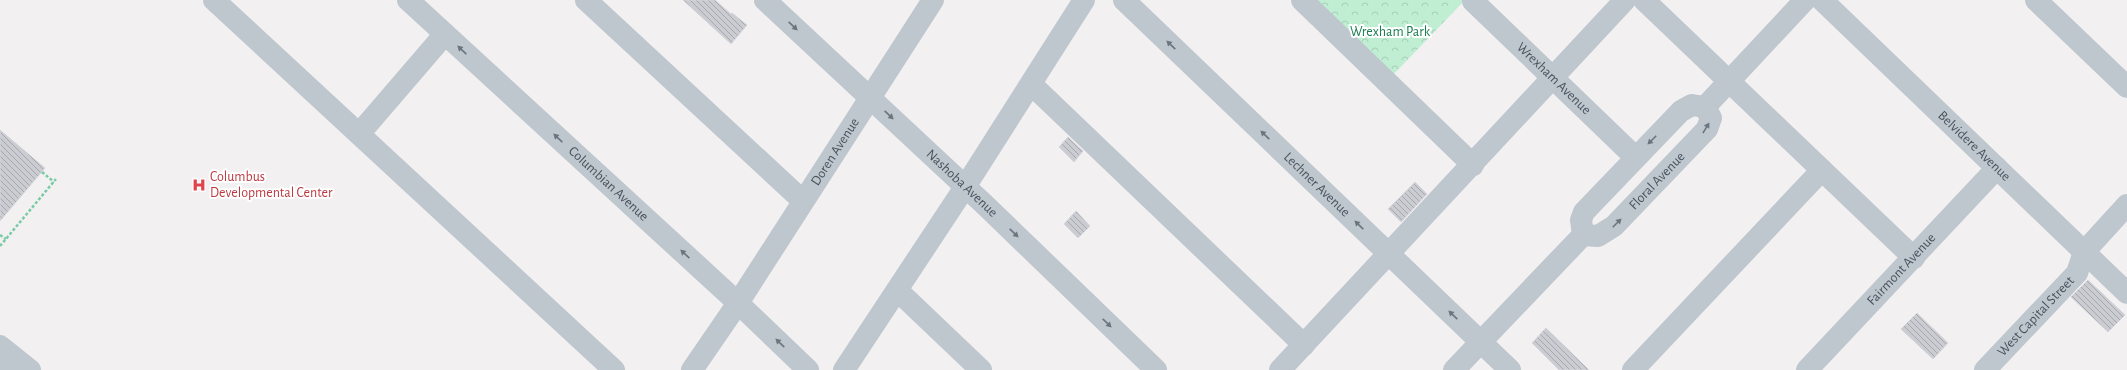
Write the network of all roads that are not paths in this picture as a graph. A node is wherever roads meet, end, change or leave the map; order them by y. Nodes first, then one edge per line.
1 (214, 0) edge
2 (408, 0) edge
3 (586, 0) edge
4 (933, 0) edge
5 (1084, 0) edge
6 (1124, 0) edge
7 (1302, 0) edge
8 (1625, 0) edge
9 (1644, 0) edge
10 (1805, 0) edge
11 (1822, 0) edge
12 (2036, 0) edge
13 (1473, 1) dead end
14 (769, 2) edge
15 (445, 34) junction
16 (1553, 78) junction
17 (1729, 82) junction
18 (1031, 84) junction
19 (2127, 87) edge
20 (870, 97) junction
21 (1705, 107) junction
22 (359, 134) junction
23 (1635, 157) junction
24 (1473, 165) junction
25 (1997, 168) junction
26 (1822, 170) junction
27 (965, 187) junction
28 (803, 201) junction
29 (2127, 205) edge
30 (1583, 235) junction
31 (2084, 252) junction
32 (1390, 254) junction
33 (1914, 258) junction
34 (897, 290) junction
35 (2127, 293) edge
36 (738, 303) junction
37 (1481, 342) junction
38 (1304, 345) junction
39 (4, 357) edge
40 (30, 370) edge
41 (614, 370) edge
42 (692, 370) edge
43 (808, 370) edge
44 (844, 370) edge
45 (981, 370) edge
46 (1156, 370) edge
47 (1280, 370) edge
48 (1454, 370) edge
49 (1510, 370) edge
50 (1633, 370) edge
51 (1806, 370) edge
52 (1985, 370) edge

1 - 22 street
2 - 15 street, Columbian Avenue
3 - 28 street
4 - 20 street, Doren Avenue
5 - 18 street
32 -> 6 street, Lechner Avenue
7 - 24 street
8 - 16 street
9 - 17 street
10 - 17 street
11 - 25 street, Belvidere Avenue
12 - 19 street
13 - 16 street, Wrexham Avenue
14 -> 20 street, Nashoba Avenue
15 - 22 street
36 -> 15 street, Columbian Avenue
16 - 23 street, Wrexham Avenue
16 - 24 street
17 - 21 street
17 - 26 street
18 - 27 street
18 - 38 street
20 -> 27 street, Nashoba Avenue
20 - 28 street, Doren Avenue
21 -> 23 street
30 -> 21 street, Floral Avenue
22 - 41 street
23 - 30 street
24 - 32 street
25 - 31 street, Belvidere Avenue
25 - 33 street, Fairmont Avenue
26 - 33 street
26 - 50 street
27 - 34 street
27 -> 46 street, Nashoba Avenue
28 - 36 street, Doren Avenue
29 - 31 street, West Capital Street
30 - 37 street
31 - 35 street, Belvidere Avenue
31 - 52 street, West Capital Street
37 -> 32 street, Lechner Avenue
32 - 38 street
33 - 51 street, Fairmont Avenue
34 - 44 street
34 - 45 street
36 - 42 street, Doren Avenue
43 -> 36 street, Columbian Avenue
37 - 48 street
37 - 49 street, Lechner Avenue
38 - 47 street
39 - 40 street

